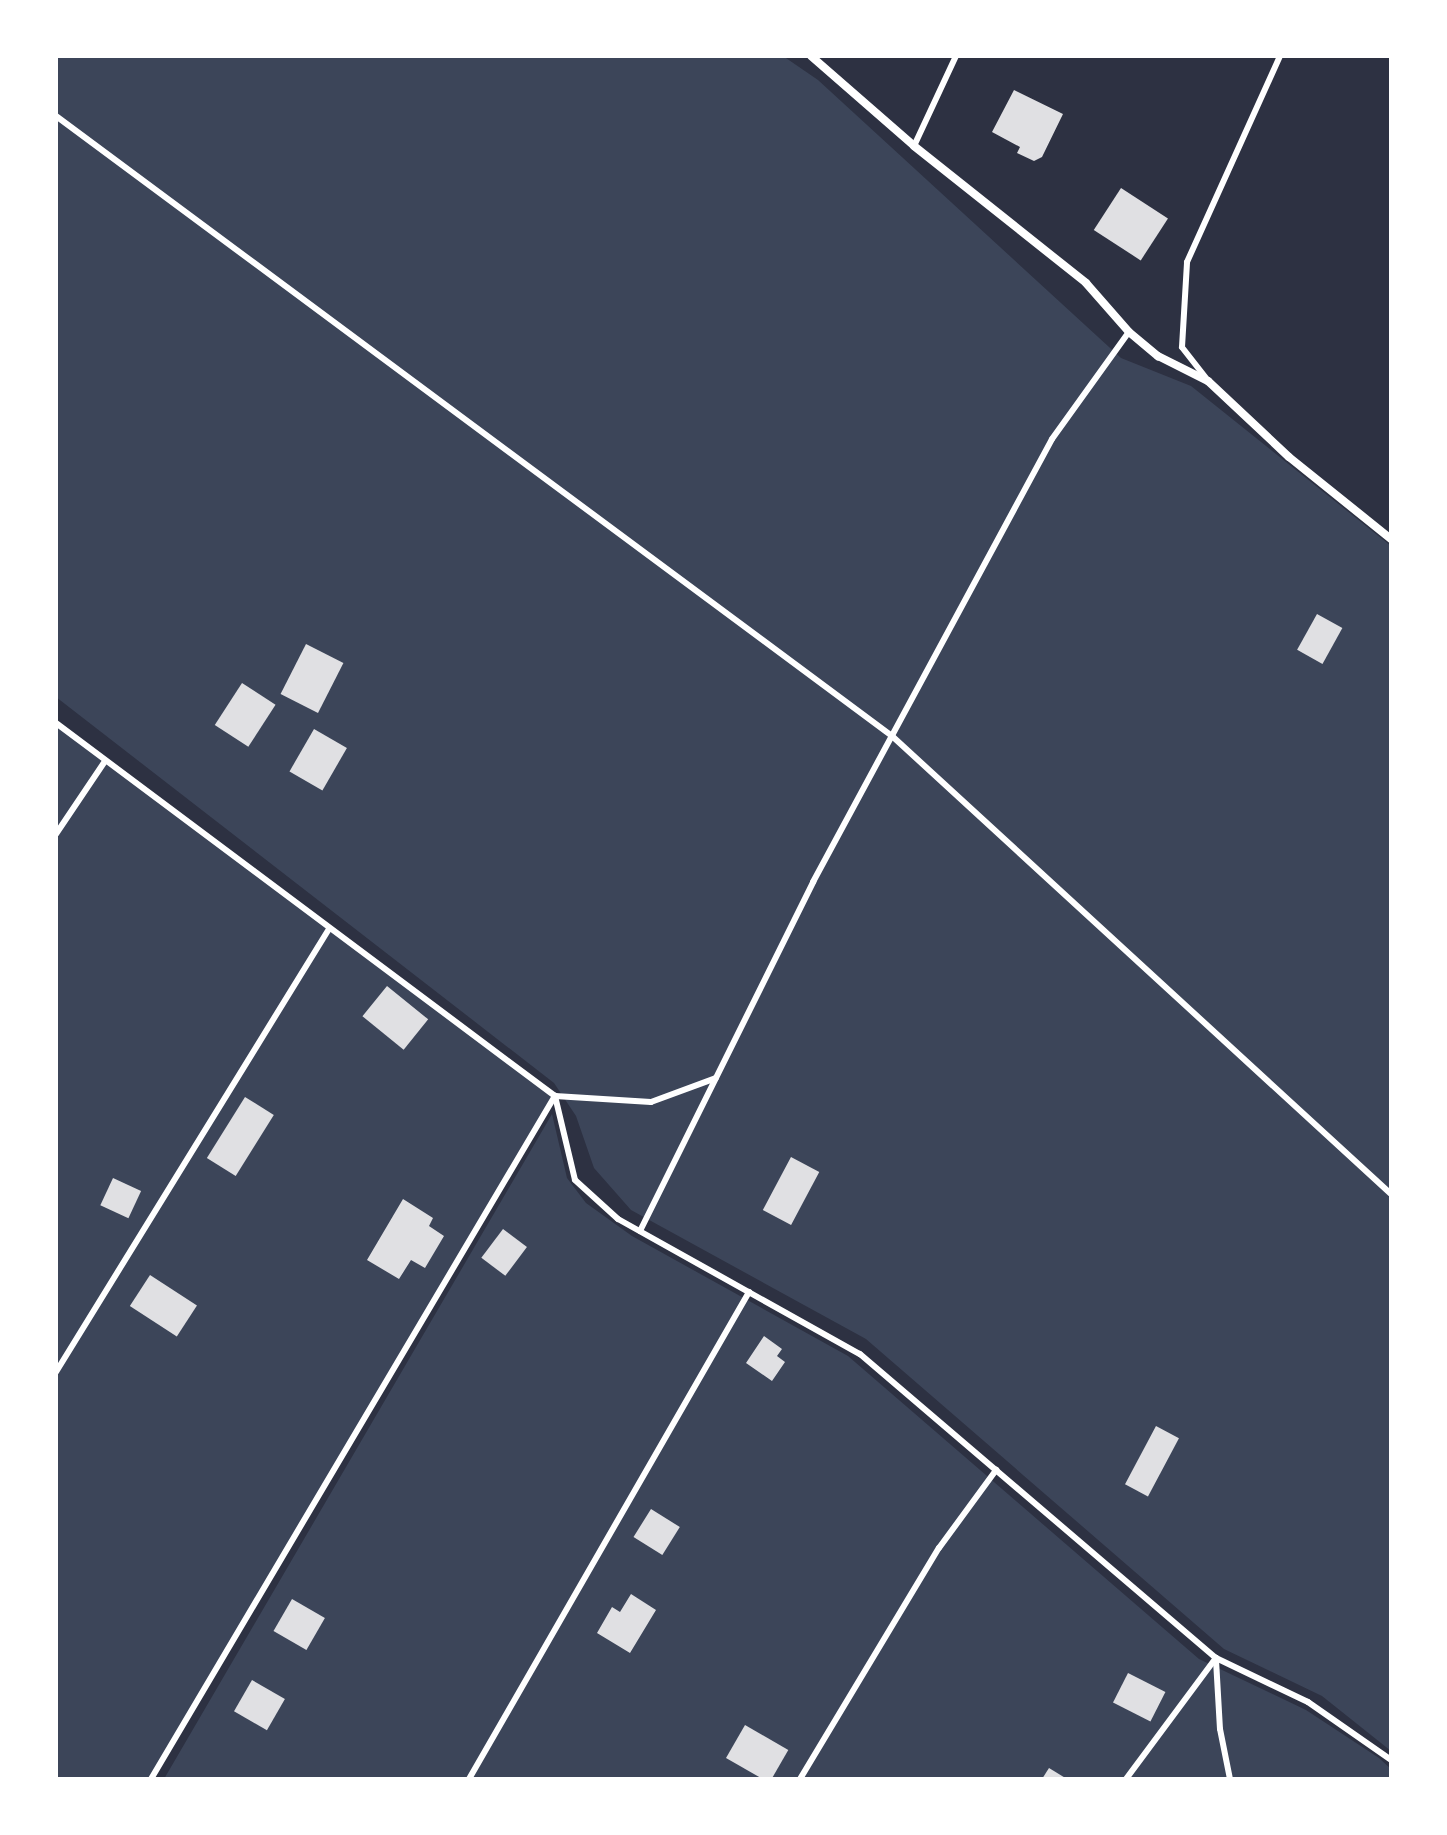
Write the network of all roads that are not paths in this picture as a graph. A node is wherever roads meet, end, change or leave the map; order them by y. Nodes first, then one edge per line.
1 (811, 56) edge
2 (956, 56) edge
3 (1280, 56) edge
4 (56, 116) edge
5 (914, 146) junction
6 (1129, 332) junction
7 (1208, 381) junction
8 (1391, 539) edge
9 (56, 723) edge
10 (892, 736) junction
11 (105, 761) junction
12 (56, 834) edge
13 (329, 929) junction
14 (716, 1078) junction
15 (555, 1096) junction
16 (1391, 1194) edge
17 (640, 1231) junction
18 (749, 1292) junction
19 (56, 1372) edge
20 (996, 1470) junction
21 (1216, 1658) junction
22 (1391, 1760) edge
23 (151, 1779) edge
24 (469, 1779) edge
25 (800, 1779) edge
26 (1126, 1779) edge
27 (1230, 1779) edge

1 - 5 street
2 - 5 lane
3 - 7 lane
4 - 10 lane
5 - 6 street
6 - 7 street
6 - 10 lane
7 - 8 street
9 - 11 lane
10 - 14 lane
10 - 16 lane
11 - 12 lane
11 - 13 lane
13 - 15 lane
13 - 19 lane
14 - 15 lane
14 - 17 lane
15 - 17 lane
15 - 23 lane
17 - 18 lane
18 - 20 lane
18 - 24 lane
20 - 21 lane
20 - 25 lane
21 - 22 lane
21 - 26 lane
21 - 27 lane

